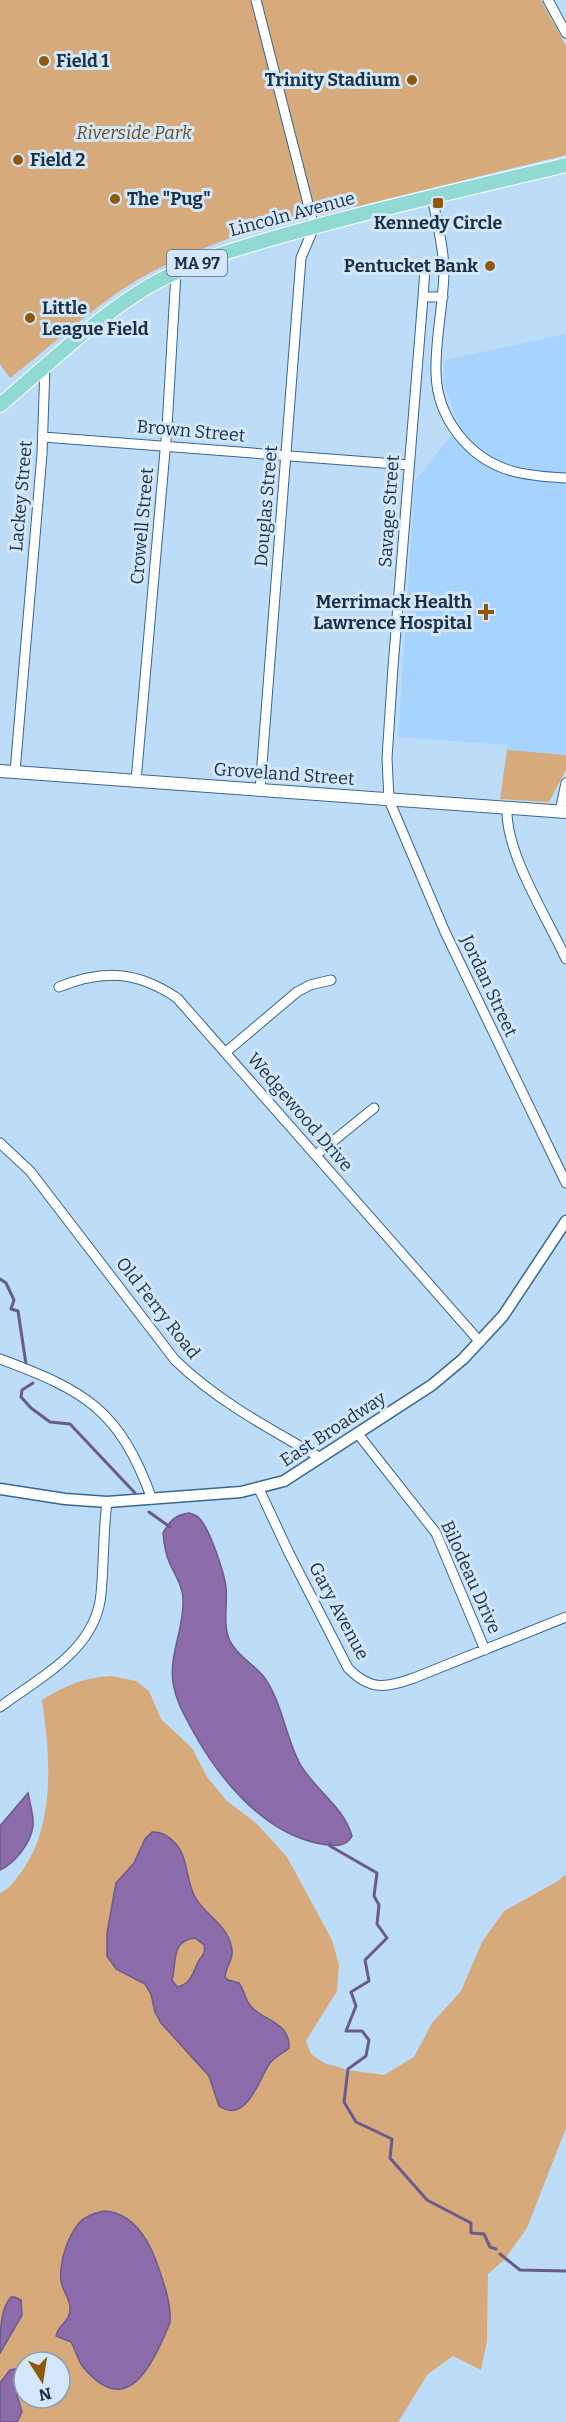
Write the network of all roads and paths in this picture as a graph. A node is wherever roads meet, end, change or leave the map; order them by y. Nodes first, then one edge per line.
1 (256, 0) edge
2 (548, 0) edge
3 (566, 33) edge
4 (566, 165) edge
5 (432, 197) junction
6 (314, 227) junction
7 (425, 269) dead end
8 (176, 273) junction
9 (423, 297) junction
10 (442, 297) junction
11 (45, 366) junction
12 (0, 405) edge
13 (43, 437) junction
14 (165, 446) junction
15 (287, 456) junction
16 (409, 465) junction
17 (566, 478) edge
18 (0, 771) edge
19 (15, 772) junction
20 (136, 781) junction
21 (566, 783) edge
22 (260, 790) junction
23 (389, 800) junction
24 (507, 808) junction
25 (563, 811) edge
26 (566, 959) edge
27 (331, 980) dead end
28 (59, 987) dead end
29 (226, 1053) junction
30 (374, 1108) dead end
31 (0, 1143) edge
32 (316, 1155) junction
33 (566, 1183) edge
34 (566, 1221) edge
35 (480, 1342) junction
36 (0, 1359) edge
37 (358, 1434) junction
38 (321, 1458) junction
39 (0, 1489) edge
40 (259, 1489) junction
41 (152, 1499) junction
42 (107, 1502) junction
43 (566, 1617) edge
44 (485, 1650) junction
45 (0, 1707) edge

1 - 6 street
2 - 3 street
4 - 5 main road, Lincoln Avenue / MA 97
5 - 6 main road, Lincoln Avenue / MA 97
5 - 10 street
6 - 8 main road, Lincoln Avenue / MA 97
6 - 15 street, Douglas Street
7 - 9 street, Savage Street
8 - 11 main road, Lincoln Avenue / MA 97
8 - 14 street, Crowell Street
9 - 10 street
9 - 16 street, Savage Street
10 - 17 street
11 - 12 main road, Lincoln Avenue / MA 97
11 - 13 street, Lackey Street
13 - 14 street, Brown Street
13 - 19 street, Lackey Street
14 - 15 street, Brown Street
14 - 20 street, Crowell Street
15 - 16 street, Brown Street
15 - 22 street, Douglas Street
16 - 23 street, Savage Street
18 - 19 main road, Groveland Street
19 - 20 main road, Groveland Street
20 - 22 main road, Groveland Street
21 - 25 street
22 - 23 main road, Groveland Street
23 - 24 main road, Groveland Street
23 - 33 street, Jordan Street
24 - 25 main road, Groveland Street
24 - 26 street
27 - 29 street
28 - 29 street, Wedgewood Drive
29 - 32 street, Wedgewood Drive
30 - 32 street
31 - 38 street, Old Ferry Road
32 - 35 street, Wedgewood Drive
34 - 35 street, East Broadway
35 - 37 street, East Broadway
36 - 41 street
37 - 38 street, East Broadway
37 - 44 street, Bilodeau Drive
38 - 40 street, East Broadway
39 - 42 street, East Broadway
40 - 41 street, East Broadway
40 - 44 street, Gary Avenue
41 - 42 street, East Broadway
42 - 45 street
43 - 44 street, Gary Avenue

